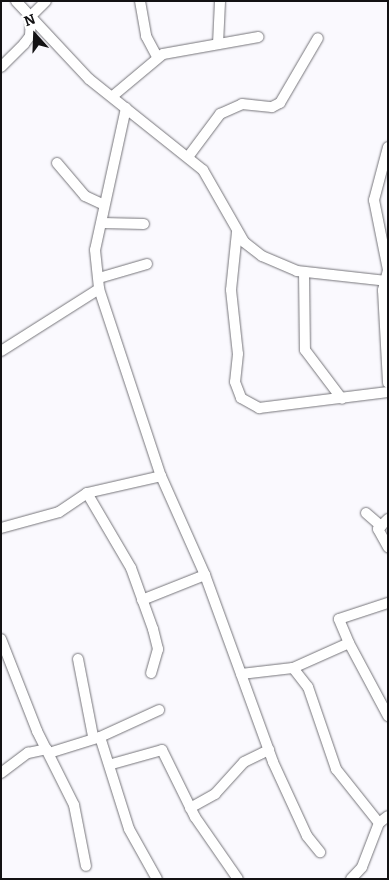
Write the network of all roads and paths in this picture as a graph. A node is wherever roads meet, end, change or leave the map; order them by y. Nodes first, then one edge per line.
1 (16, 1) edge
2 (46, 1) edge
3 (140, 1) edge
4 (220, 1) edge
5 (31, 16) junction
6 (258, 37) dead end
7 (318, 38) dead end
8 (218, 44) junction
9 (157, 58) junction
10 (1, 67) edge
11 (114, 95) junction
12 (126, 108) junction
13 (388, 147) edge
14 (188, 157) junction
15 (57, 163) dead end
16 (102, 204) junction
17 (103, 223) junction
18 (144, 224) dead end
19 (237, 232) junction
20 (147, 264) dead end
21 (304, 272) junction
22 (99, 278) junction
23 (386, 281) edge
24 (99, 289) junction
25 (1, 350) edge
26 (388, 382) edge
27 (388, 392) edge
28 (342, 399) junction
29 (161, 476) junction
30 (87, 494) junction
31 (366, 513) dead end
32 (384, 522) edge
33 (1, 528) edge
34 (388, 547) edge
35 (205, 575) junction
36 (142, 600) junction
37 (388, 603) edge
38 (1, 638) edge
39 (349, 643) junction
40 (78, 659) dead end
41 (292, 668) junction
42 (151, 673) dead end
43 (241, 674) junction
44 (159, 710) dead end
45 (388, 716) edge
46 (96, 736) junction
47 (269, 750) junction
48 (48, 751) junction
49 (112, 764) junction
50 (1, 772) edge
51 (190, 808) junction
52 (388, 816) edge
53 (379, 824) junction
54 (320, 852) dead end
55 (86, 866) dead end
56 (158, 879) edge
57 (238, 879) edge
58 (351, 879) edge

1 - 5 street
2 - 5 street
3 - 9 street
4 - 8 street
5 - 10 street
5 - 11 street
6 - 8 street
7 - 14 street
8 - 9 street
9 - 11 street
11 - 12 street
12 - 14 street
12 - 16 street
13 - 23 street
14 - 19 street
15 - 16 street
16 - 17 street
17 - 18 street
17 - 22 street
19 - 21 street
19 - 28 street
20 - 22 street
21 - 23 street
21 - 28 street
22 - 24 street
23 - 26 street
24 - 25 street
24 - 29 street
27 - 28 street
29 - 30 street
29 - 35 street
30 - 33 street
30 - 36 street
31 - 32 street
32 - 34 street
35 - 36 street
35 - 43 street
36 - 42 street
37 - 39 street
38 - 48 street
39 - 41 street
39 - 45 street
40 - 46 street
41 - 43 street
41 - 53 street
43 - 47 street
44 - 46 street
46 - 48 street
46 - 49 street
47 - 51 street
47 - 54 street
48 - 50 street
48 - 55 street
49 - 51 street
49 - 56 street
51 - 57 street
52 - 53 street
53 - 58 street

